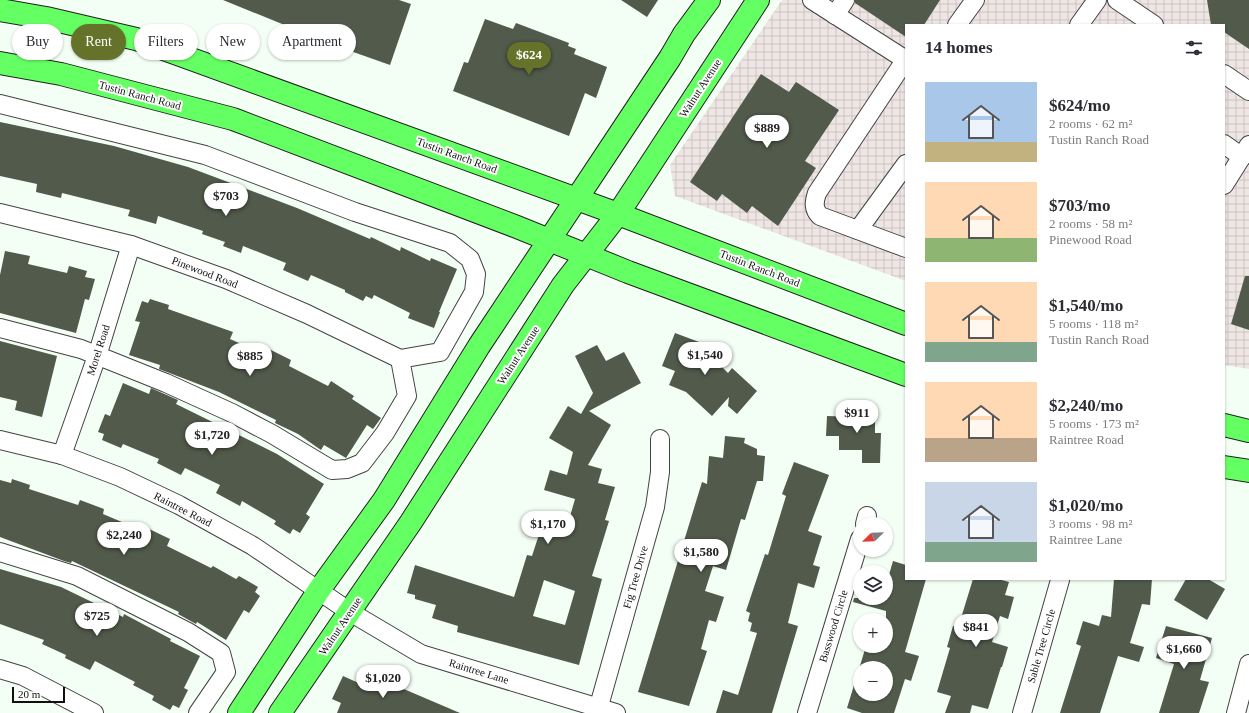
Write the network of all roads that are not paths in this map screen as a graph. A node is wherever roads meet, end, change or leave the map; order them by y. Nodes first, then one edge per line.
1 (709, 0) edge
2 (758, 0) edge
3 (812, 0) edge
4 (975, 0) edge
5 (1117, 0) edge
6 (1089, 3) edge
7 (840, 7) edge
8 (0, 10) edge
9 (1131, 19) edge
10 (958, 24) edge
11 (1079, 24) edge
12 (1150, 24) edge
13 (905, 59) edge
14 (905, 61) edge
15 (0, 63) edge
16 (1225, 75) edge
17 (1249, 91) edge
18 (0, 104) edge
19 (1225, 144) edge
20 (1245, 151) edge
21 (905, 165) edge
22 (1225, 183) edge
23 (578, 199) junction
24 (0, 213) edge
25 (618, 214) junction
26 (858, 230) junction
27 (548, 240) junction
28 (131, 245) junction
29 (905, 248) edge
30 (586, 255) junction
31 (905, 324) edge
32 (0, 328) edge
33 (96, 356) junction
34 (400, 359) junction
35 (905, 375) edge
36 (1225, 426) edge
37 (1249, 432) edge
38 (660, 439) dead end
39 (0, 440) edge
40 (62, 455) junction
41 (1225, 467) edge
42 (1249, 471) edge
43 (0, 552) edge
44 (855, 557) edge
45 (1060, 580) edge
46 (319, 590) junction
47 (350, 612) junction
48 (1249, 664) edge
49 (0, 669) edge
50 (597, 710) edge
51 (94, 713) edge
52 (198, 713) edge
53 (239, 713) edge
54 (280, 713) edge
55 (616, 713) edge
56 (807, 713) edge
57 (1022, 713) edge
58 (1236, 713) edge

1 - 23 main road
2 - 25 main road, Walnut Avenue
3 - 7 street
4 - 10 street
5 - 9 street
6 - 11 street
7 - 13 street
8 - 23 main road, Tustin Ranch Road
9 - 12 street
14 - 26 street
15 - 27 main road, Tustin Ranch Road
16 - 17 street
18 - 34 street
19 - 20 street
20 - 22 street
21 - 26 street
23 - 25 main road, Tustin Ranch Road
23 - 27 main road
24 - 28 street, Pinewood Road
25 - 30 main road, Walnut Avenue
25 - 31 main road, Tustin Ranch Road
26 - 29 street
27 - 30 main road, Tustin Ranch Road
27 - 46 main road
28 - 33 street, Morel Road
28 - 34 street, Pinewood Road
30 - 35 main road, Tustin Ranch Road
30 - 47 main road, Walnut Avenue
32 - 33 street
33 - 34 street
33 - 40 street, Morel Road
36 - 37 main road
38 - 50 street, Fig Tree Drive
39 - 40 street, Raintree Road
40 - 46 street, Raintree Road
41 - 42 main road
43 - 52 street
44 - 56 street, Basswood Circle
45 - 57 street, Sable Tree Circle
46 - 47 street, Raintree Road
46 - 53 main road
47 - 50 street, Raintree Lane
47 - 54 main road, Walnut Avenue
48 - 58 street
49 - 51 street
50 - 55 street, Raintree Lane

